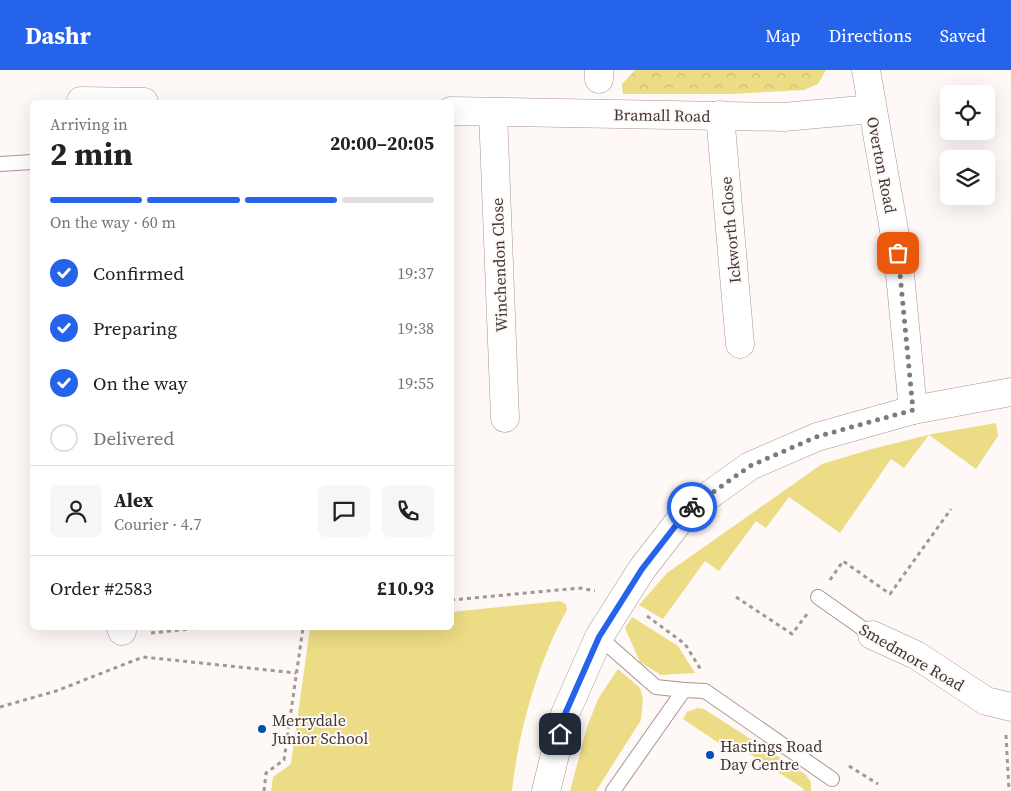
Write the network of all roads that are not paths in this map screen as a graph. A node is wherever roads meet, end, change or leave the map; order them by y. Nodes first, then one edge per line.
1 (866, 70) edge
2 (872, 109) junction
3 (454, 111) edge
4 (493, 112) junction
5 (720, 115) junction
6 (30, 162) edge
7 (0, 164) edge
8 (740, 344) dead end
9 (1011, 392) edge
10 (913, 410) junction
11 (505, 418) dead end
12 (818, 597) road end
13 (872, 635) joint
14 (599, 637) junction
15 (684, 690) junction
16 (1008, 707) edge
17 (832, 779) dead end
18 (546, 791) edge
19 (613, 791) edge

1 - 2 street, Overton Road
2 - 5 street, Bramall Road
2 - 10 street, Overton Road
3 - 4 street, Bramall Road
4 - 5 street, Bramall Road
4 - 11 street, Winchendon Close
5 - 8 street, Ickworth Close
6 - 7 lane
9 - 10 street
10 - 14 street
12 - 13 lane, Smedmore Road
13 - 16 street, Smedmore Road
14 - 15 lane
14 - 18 street
15 - 17 lane
15 - 19 lane

